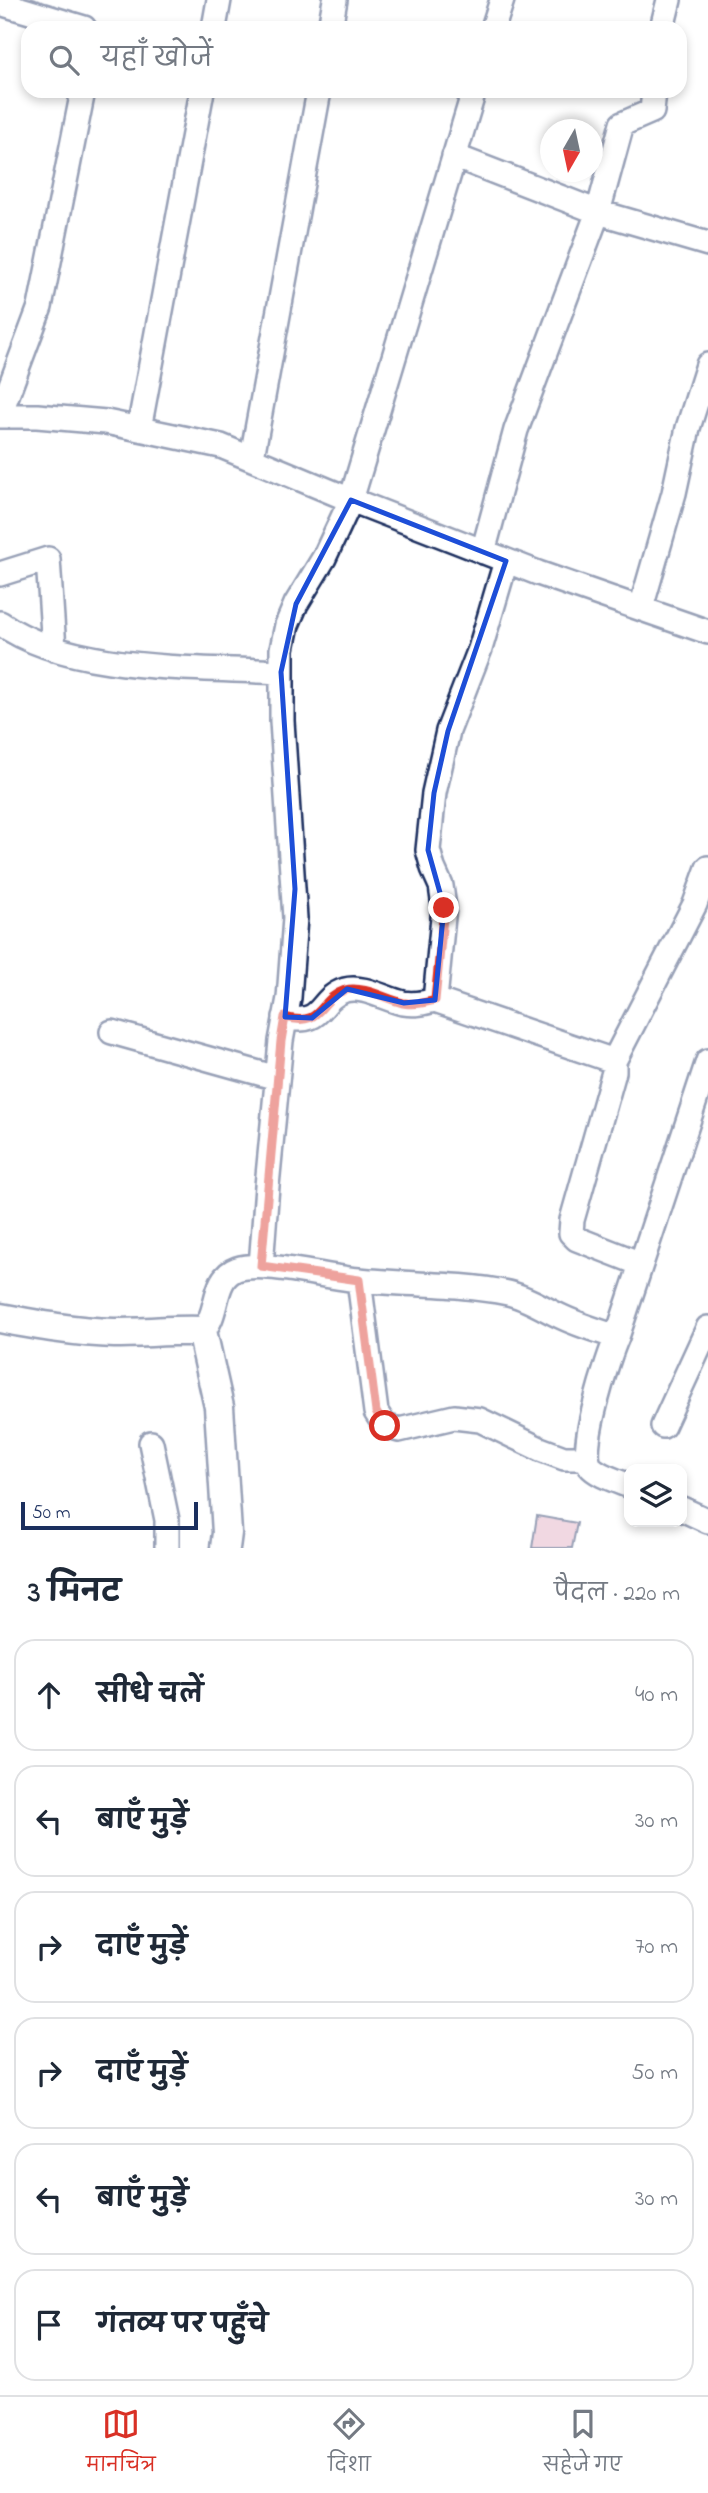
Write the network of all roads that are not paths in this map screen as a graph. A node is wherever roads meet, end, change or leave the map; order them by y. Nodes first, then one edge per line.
1 (219, 0) edge
2 (335, 0) edge
3 (502, 0) edge
4 (669, 0) edge
5 (0, 3) edge
6 (61, 21) edge
7 (215, 21) edge
8 (331, 21) edge
9 (495, 21) edge
10 (664, 21) edge
11 (82, 98) edge
12 (201, 98) edge
13 (318, 98) edge
14 (472, 98) edge
15 (653, 98) edge
16 (454, 156) junction
17 (598, 212) junction
18 (708, 244) edge
19 (708, 365) edge
20 (0, 415) edge
21 (139, 429) junction
22 (252, 457) junction
23 (351, 500) junction
24 (483, 552) junction
25 (506, 561) junction
26 (0, 574) edge
27 (641, 608) junction
28 (0, 623) edge
29 (708, 632) edge
30 (54, 649) junction
31 (281, 672) junction
32 (708, 868) edge
33 (435, 1000) junction
34 (285, 1017) junction
35 (112, 1032) dead end
36 (614, 1061) junction
37 (708, 1061) edge
38 (278, 1078) junction
39 (640, 1264) junction
40 (261, 1266) junction
41 (359, 1280) junction
42 (0, 1318) edge
43 (708, 1328) edge
44 (202, 1331) junction
45 (617, 1337) junction
46 (663, 1426) dead end
47 (151, 1443) dead end
48 (586, 1458) junction
49 (624, 1484) edge
50 (687, 1511) edge
51 (708, 1521) edge
52 (167, 1548) edge
53 (225, 1548) edge

1 - 7 street
2 - 8 street
3 - 9 street
4 - 10 street
5 - 6 street
11 - 20 street
12 - 21 street
13 - 22 street
14 - 16 street
15 - 17 street
16 - 17 street
16 - 23 street
17 - 18 street
17 - 24 street
19 - 27 street
20 - 21 street
21 - 22 street
22 - 23 street
23 - 24 street
23 - 31 street
24 - 25 street
25 - 27 street
25 - 33 street
26 - 30 street
27 - 29 street
28 - 30 street
30 - 31 street
31 - 34 street
32 - 36 street
33 - 34 street
33 - 36 street
34 - 38 street
35 - 38 street
36 - 39 street
37 - 39 street
38 - 40 street
39 - 45 street
40 - 41 street
40 - 44 street
41 - 45 street
41 - 48 street
42 - 44 street
43 - 46 street
44 - 53 street
45 - 48 street
47 - 52 street
48 - 49 street
50 - 51 street

